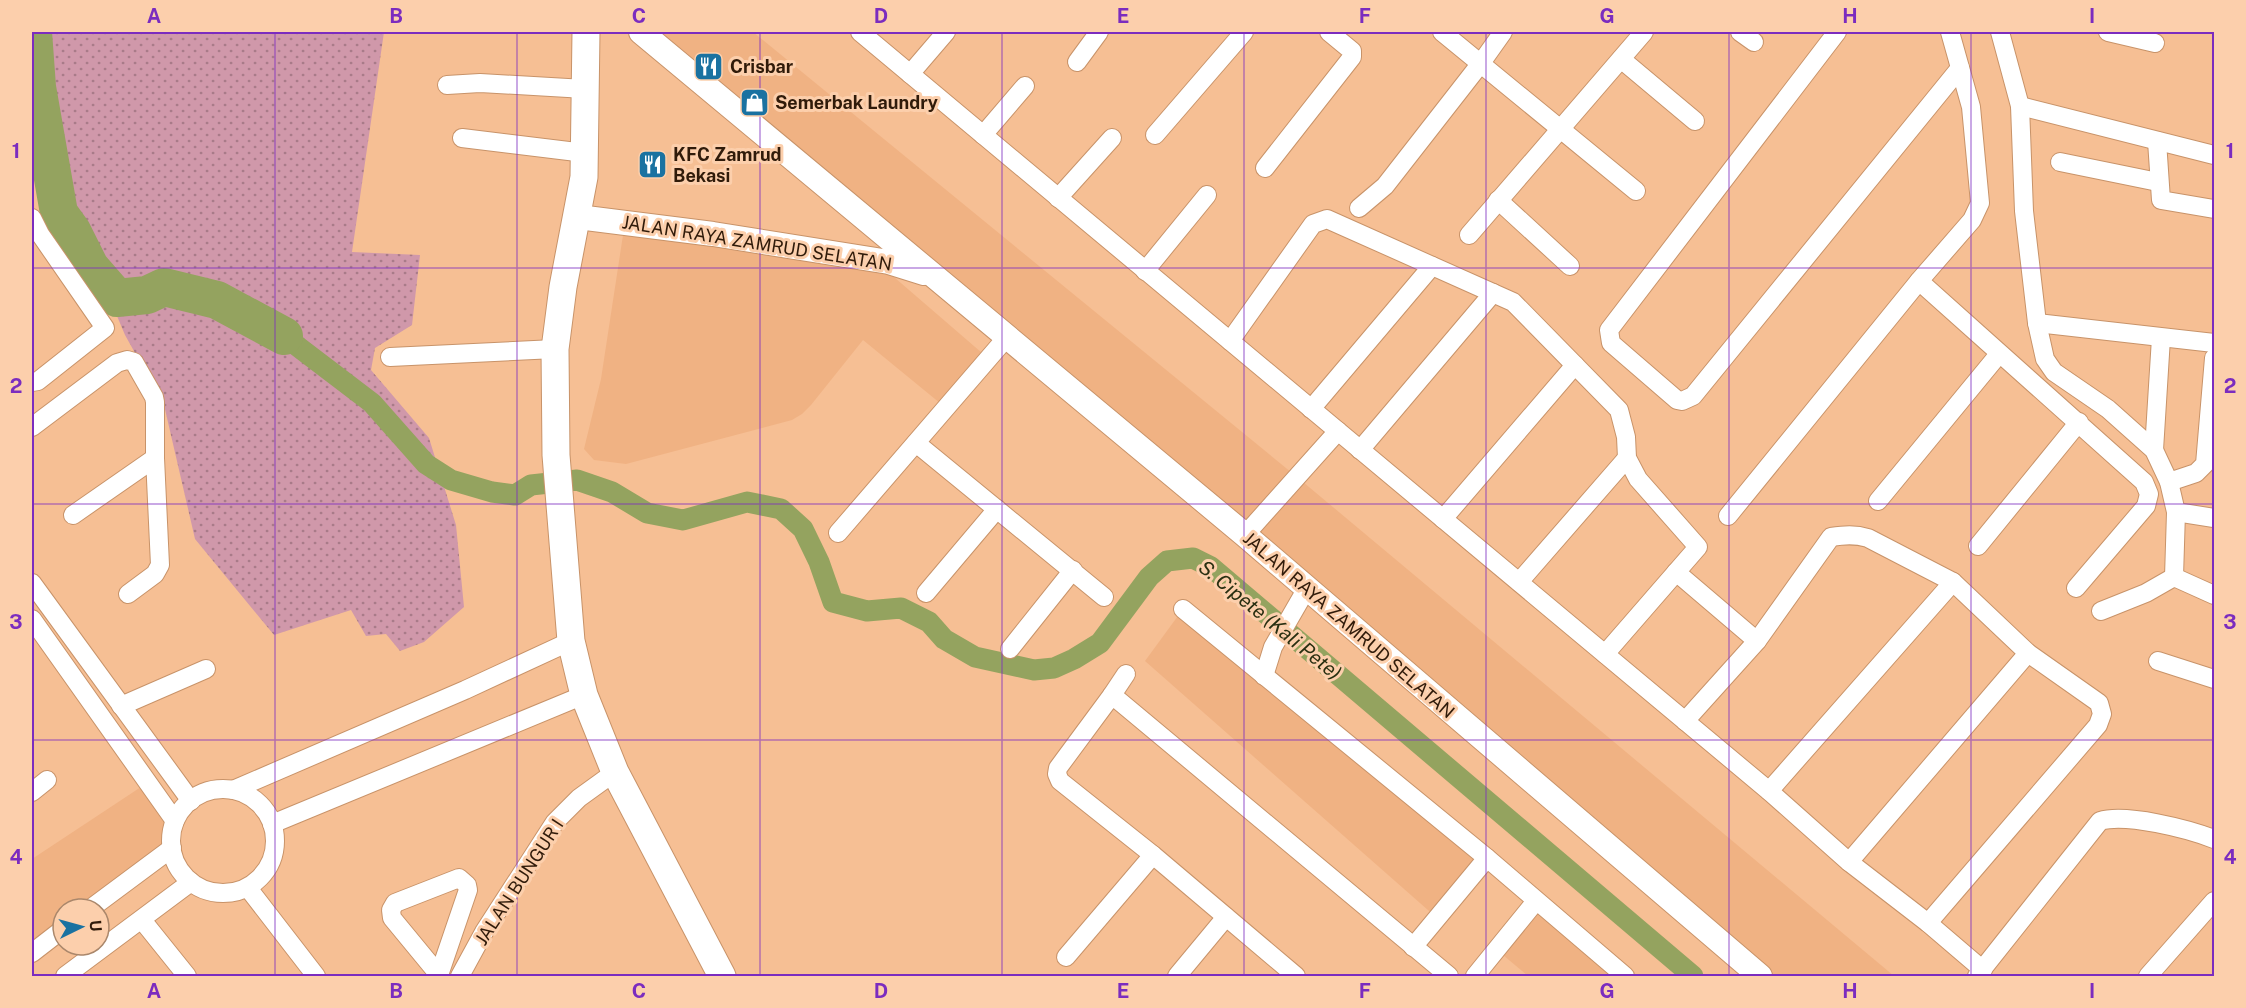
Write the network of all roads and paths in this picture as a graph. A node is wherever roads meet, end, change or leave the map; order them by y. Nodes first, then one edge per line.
1 (586, 32) edge
2 (641, 32) edge
3 (860, 32) edge
4 (946, 32) edge
5 (1099, 32) edge
6 (1244, 32) edge
7 (1329, 32) edge
8 (1442, 32) edge
9 (1503, 32) edge
10 (1644, 32) edge
11 (1837, 32) edge
12 (1950, 32) edge
13 (2000, 32) edge
14 (2108, 32) edge
15 (2155, 43) dead end
16 (1621, 59) junction
17 (1077, 62) dead end
18 (1480, 63) junction
19 (1960, 68) junction
20 (910, 74) junction
21 (447, 85) dead end
22 (1025, 86) dead end
23 (585, 89) junction
24 (2020, 106) junction
25 (1695, 121) dead end
26 (1561, 130) junction
27 (983, 135) junction
28 (1155, 135) dead end
29 (462, 138) dead end
30 (1112, 138) dead end
31 (2157, 141) junction
32 (585, 153) junction
33 (2214, 155) edge
34 (2060, 162) dead end
35 (1265, 168) dead end
36 (2158, 182) junction
37 (1636, 191) dead end
38 (1207, 195) dead end
39 (1058, 198) junction
40 (1498, 200) junction
41 (1359, 208) dead end
42 (2214, 209) edge
43 (578, 217) junction
44 (32, 218) edge
45 (1469, 235) dead end
46 (1432, 266) junction
47 (1570, 266) dead end
48 (1145, 271) junction
49 (935, 276) junction
50 (1918, 280) junction
51 (1493, 293) junction
52 (2037, 323) junction
53 (1008, 337) junction
54 (2161, 338) junction
55 (1230, 341) junction
56 (2214, 343) edge
57 (555, 349) junction
58 (1999, 354) junction
59 (390, 357) dead end
60 (2214, 358) edge
61 (1575, 365) junction
62 (32, 382) edge
63 (1311, 409) junction
64 (2079, 423) junction
65 (32, 427) edge
66 (1338, 431) junction
67 (916, 443) junction
68 (1360, 450) junction
69 (2154, 450) junction
70 (155, 458) junction
71 (1627, 458) junction
72 (2169, 482) junction
73 (1878, 501) dead end
74 (997, 509) junction
75 (2176, 512) junction
76 (73, 515) dead end
77 (1728, 516) dead end
78 (2214, 518) edge
79 (1443, 519) junction
80 (838, 533) dead end
81 (1245, 535) junction
82 (1978, 546) dead end
83 (1073, 570) junction
84 (1676, 572) junction
85 (2174, 577) junction
86 (1520, 582) junction
87 (1953, 582) junction
88 (32, 583) edge
89 (2076, 588) dead end
90 (926, 593) dead end
91 (128, 594) dead end
92 (2214, 595) edge
93 (1104, 597) dead end
94 (1301, 598) junction
95 (1183, 609) dead end
96 (2101, 611) dead end
97 (32, 619) edge
98 (572, 641) junction
99 (1757, 641) junction
100 (1010, 649) dead end
101 (2028, 653) junction
102 (1605, 654) junction
103 (2158, 661) dead end
104 (206, 669) dead end
105 (1126, 674) dead end
106 (1264, 676) junction
107 (2214, 679) edge
108 (584, 695) junction
109 (1112, 695) junction
110 (121, 706) junction
111 (1685, 721) junction
112 (615, 772) junction
113 (47, 780) dead end
114 (233, 790) junction
115 (1769, 791) junction
116 (32, 792) edge
117 (190, 801) junction
118 (175, 821) junction
119 (272, 824) junction
120 (2214, 839) edge
121 (172, 848) junction
122 (1152, 855) junction
123 (1487, 858) junction
124 (1849, 861) junction
125 (191, 882) junction
126 (248, 888) junction
127 (106, 897) edge
128 (1536, 901) junction
129 (2214, 901) edge
130 (1226, 917) junction
131 (142, 920) junction
132 (1928, 923) junction
133 (51, 938) edge
134 (1413, 947) junction
135 (32, 953) edge
136 (1066, 957) dead end
137 (1980, 973) edge
138 (65, 976) edge
139 (187, 976) edge
140 (316, 976) edge
141 (439, 976) edge
142 (460, 976) edge
143 (722, 976) edge
144 (1177, 976) edge
145 (1296, 976) edge
146 (1449, 976) edge
147 (1475, 976) edge
148 (1625, 976) edge
149 (1760, 976) edge
150 (2148, 976) edge

1 - 23 main road
2 - 49 street, JALAN RAYA ZAMRUD SELATAN
3 - 20 street
4 - 20 street
5 - 17 street
6 - 28 street
7 - 35 street
8 - 18 street
9 - 18 street
10 - 16 street
11 - 19 street
12 - 19 street
13 - 24 street
14 - 15 street
16 - 25 street
16 - 26 street
18 - 26 street
18 - 41 street
19 - 50 street
20 - 27 street
21 - 23 street
22 - 27 street
23 - 32 main road
24 - 31 street
24 - 52 street
26 - 37 street
26 - 40 street
27 - 39 street
29 - 32 street
30 - 39 street
31 - 33 street
31 - 36 street
32 - 43 main road
34 - 36 street
36 - 42 street
38 - 48 street
39 - 48 street
40 - 45 street
40 - 47 street
43 - 49 street, JALAN RAYA ZAMRUD SELATAN
43 - 57 main road
44 - 62 street
46 - 51 street
46 - 55 street
46 - 63 street
48 - 55 street
49 - 53 street, JALAN RAYA ZAMRUD SELATAN
50 - 58 street
50 - 77 street
51 - 61 street
51 - 68 street
52 - 54 street
52 - 69 street
53 - 67 street
53 - 81 street, JALAN RAYA ZAMRUD SELATAN
54 - 56 street
54 - 69 street
55 - 63 street
57 - 59 street
57 - 98 main road
58 - 64 street
58 - 73 street
60 - 72 street
61 - 71 street
61 - 79 street
63 - 66 street
64 - 82 street
64 - 89 street
65 - 70 street
66 - 68 street
66 - 81 street
67 - 74 street
67 - 80 street
68 - 79 street
69 - 72 street
70 - 76 street
70 - 91 street
71 - 84 street
71 - 86 street
72 - 75 street
74 - 83 street
74 - 90 street
75 - 78 street
75 - 85 street
79 - 86 street
81 - 94 street, JALAN RAYA ZAMRUD SELATAN
83 - 93 street
83 - 100 street
84 - 99 street
84 - 102 street
85 - 92 street
85 - 96 street
86 - 102 street
87 - 99 street
87 - 101 street
87 - 115 street
88 - 110 street
94 - 106 street
94 - 149 street, JALAN RAYA ZAMRUD SELATAN
95 - 106 street
97 - 118 street
98 - 108 main road
98 - 114 street
99 - 111 street
101 - 124 street
101 - 132 street
102 - 111 street
103 - 107 street
104 - 110 street
105 - 109 street
106 - 123 street
108 - 112 main road
108 - 119 street
109 - 122 street
109 - 134 street
110 - 117 street
111 - 115 street
112 - 142 street, JALAN BUNGUR I
112 - 143 main road
113 - 116 street
114 - 117 street
114 - 119 street
115 - 124 street
117 - 118 street
118 - 121 street
119 - 126 street
120 - 137 street
121 - 125 street
121 - 127 street
122 - 130 street
122 - 136 street
123 - 128 street
123 - 134 street
124 - 132 street
125 - 126 street
125 - 131 street
126 - 140 street
128 - 147 street
128 - 148 street
129 - 150 street
130 - 144 street
130 - 145 street
131 - 138 street
131 - 139 street
132 - 137 street
133 - 135 street
134 - 146 street
141 - 141 street

